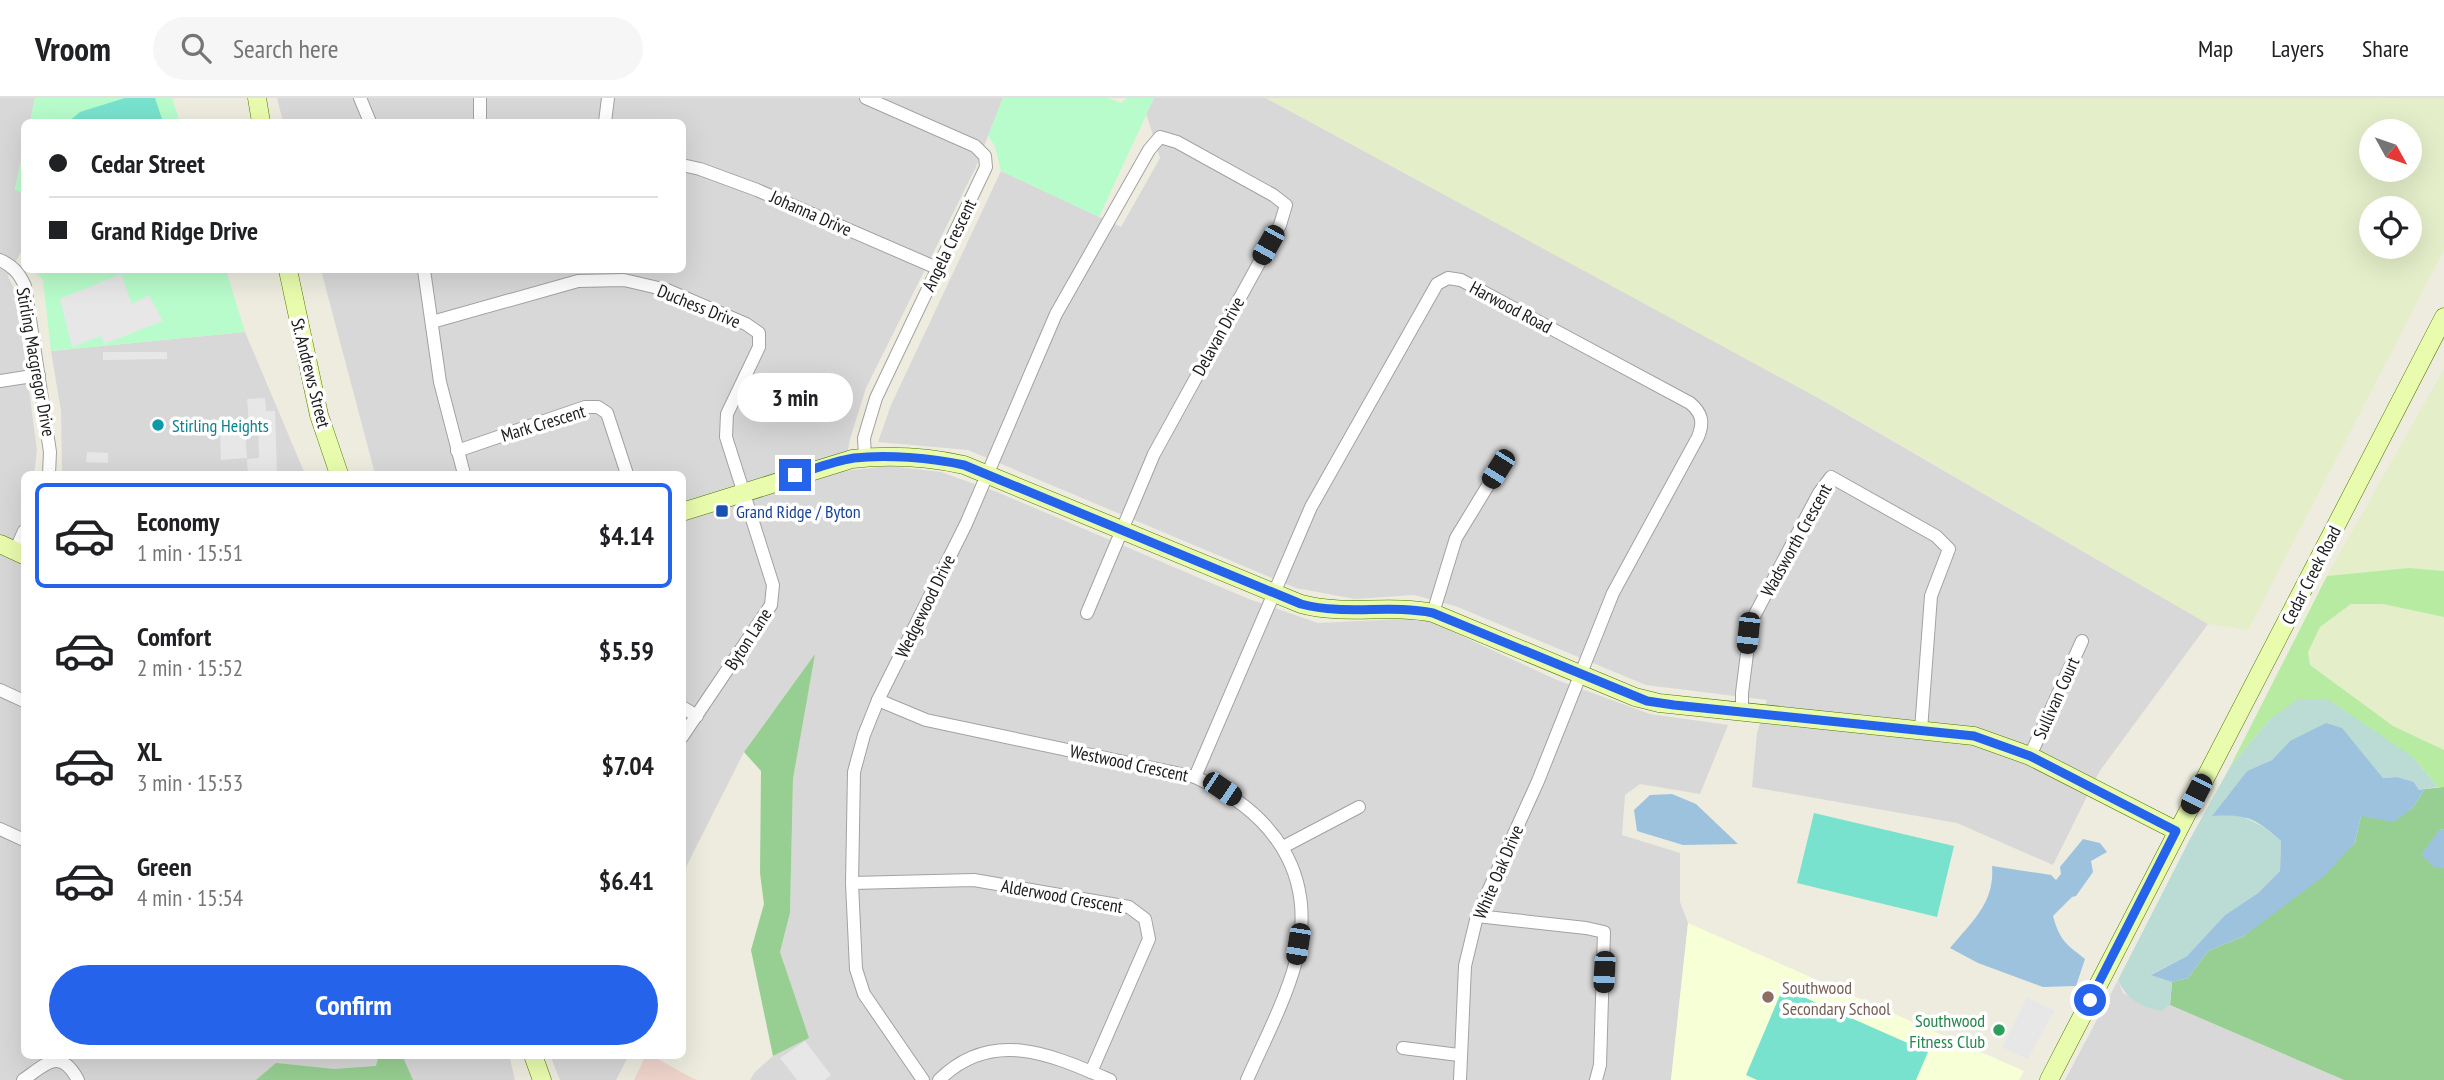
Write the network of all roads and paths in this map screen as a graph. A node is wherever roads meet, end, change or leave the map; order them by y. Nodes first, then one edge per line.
1 (257, 98) edge
2 (360, 98) edge
3 (481, 98) edge
4 (608, 98) edge
5 (866, 98) edge
6 (260, 119) edge
7 (369, 119) edge
8 (480, 119) edge
9 (605, 119) edge
10 (1149, 149) joint
11 (686, 166) edge
12 (0, 260) edge
13 (937, 268) junction
14 (289, 273) edge
15 (424, 273) edge
16 (2444, 317) edge
17 (432, 322) junction
18 (39, 375) junction
19 (0, 381) edge
20 (457, 451) junction
21 (865, 457) junction
22 (1498, 469) dead end
23 (49, 471) edge
24 (339, 471) edge
25 (463, 471) edge
26 (626, 471) edge
27 (988, 474) junction
28 (743, 492) junction
29 (686, 511) edge
30 (1121, 530) junction
31 (1272, 594) junction
32 (1433, 613) junction
33 (1087, 614) dead end
34 (2082, 641) dead end
35 (1581, 674) junction
36 (0, 690) edge
37 (21, 700) edge
38 (878, 700) junction
39 (686, 709) edge
40 (1742, 712) junction
41 (697, 716) junction
42 (1921, 730) junction
43 (686, 731) edge
44 (2030, 756) junction
45 (1195, 777) junction
46 (1359, 807) dead end
47 (0, 829) edge
48 (2176, 831) junction
49 (21, 839) edge
50 (1283, 847) junction
51 (852, 883) junction
52 (1477, 916) junction
53 (1403, 1048) dead end
54 (1459, 1055) junction
55 (534, 1059) edge
56 (1091, 1072) junction
57 (23, 1080) edge
58 (78, 1080) edge
59 (542, 1080) edge
60 (923, 1080) edge
61 (939, 1080) edge
62 (1110, 1080) edge
63 (1247, 1080) edge
64 (1460, 1080) edge
65 (1597, 1080) edge
66 (2049, 1080) edge

1 - 6 street
2 - 7 street
3 - 8 street
4 - 9 street
5 - 13 street, Angela Crescent
10 - 27 street, Wedgewood Drive
10 - 30 street, Delavan Drive
11 - 13 street, Johanna Drive
12 - 18 street, Stirling Macgregor Drive
13 - 21 street, Angela Crescent
14 - 24 street, St. Andrews Street
15 - 17 street
16 - 48 street, Cedar Creek Road
17 - 20 street
17 - 28 street, Duchess Drive
18 - 19 street
18 - 23 street, Stirling Macgregor Drive
20 - 25 street
20 - 26 street, Mark Crescent
21 - 27 street
21 - 28 street
22 - 32 street
27 - 30 street
27 - 38 street, Wedgewood Drive
28 - 29 street
28 - 41 street, Byton Lane
30 - 31 street
30 - 33 street, Delavan Drive
31 - 32 street
31 - 35 street, Harwood Road
31 - 45 street, Harwood Road
32 - 35 street
34 - 44 street, Sullivan Court
35 - 40 street
35 - 52 street, White Oak Drive
36 - 37 street
38 - 45 street, Westwood Crescent
38 - 51 street, Wedgewood Drive
39 - 41 street
40 - 42 street
40 - 42 street, Wadsworth Crescent
41 - 43 street, Byton Lane
42 - 44 street
44 - 48 street
45 - 50 street, Westwood Crescent
46 - 50 street
47 - 49 street
48 - 66 street, Cedar Creek Road
50 - 63 street, Westwood Crescent
51 - 56 street, Alderwood Crescent
51 - 60 street, Wedgewood Drive
52 - 54 street, White Oak Drive
52 - 65 street
53 - 54 street
54 - 64 street, White Oak Drive
55 - 59 street
56 - 61 street
56 - 62 street
57 - 58 street

